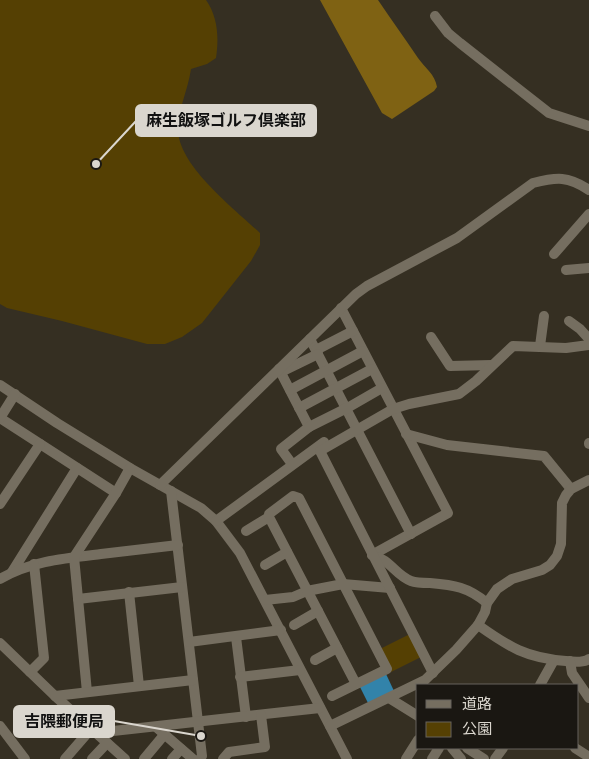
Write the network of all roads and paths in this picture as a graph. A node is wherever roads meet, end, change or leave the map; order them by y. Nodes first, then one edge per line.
1 (435, 16) dead end
2 (589, 126) edge
3 (589, 190) edge
4 (589, 214) edge
5 (554, 254) dead end
6 (589, 268) edge
7 (566, 270) dead end
8 (341, 308) junction
9 (544, 316) dead end
10 (569, 321) dead end
11 (353, 331) junction
12 (431, 337) dead end
13 (310, 339) junction
14 (589, 339) edge
15 (589, 345) edge
16 (540, 346) junction
17 (363, 351) junction
18 (317, 352) junction
19 (492, 365) junction
20 (372, 368) junction
21 (280, 371) junction
22 (326, 371) junction
23 (0, 385) edge
24 (382, 388) junction
25 (336, 389) junction
26 (290, 390) junction
27 (16, 394) junction
28 (300, 408) junction
29 (345, 408) junction
30 (393, 409) junction
31 (0, 418) edge
32 (309, 427) junction
33 (355, 427) junction
34 (406, 434) junction
35 (40, 444) junction
36 (292, 464) junction
37 (78, 468) junction
38 (130, 468) junction
39 (589, 480) edge
40 (160, 485) junction
41 (571, 489) junction
42 (171, 491) junction
43 (116, 493) junction
44 (0, 504) edge
45 (269, 517) junction
46 (216, 521) junction
47 (246, 531) dead end
48 (411, 534) junction
49 (178, 545) junction
50 (287, 552) junction
51 (372, 555) junction
52 (74, 557) junction
53 (34, 564) junction
54 (265, 565) dead end
55 (12, 572) junction
56 (0, 579) edge
57 (343, 584) junction
58 (182, 587) junction
59 (390, 588) junction
60 (307, 591) junction
61 (129, 592) junction
62 (78, 598) junction
63 (265, 600) junction
64 (487, 603) junction
65 (318, 611) junction
66 (294, 625) dead end
67 (478, 625) junction
68 (280, 630) junction
69 (236, 636) junction
70 (189, 642) junction
71 (0, 643) edge
72 (337, 648) junction
73 (589, 659) edge
74 (314, 660) dead end
75 (554, 660) junction
76 (570, 661) junction
77 (300, 670) junction
78 (30, 672) junction
79 (433, 673) junction
80 (240, 677) junction
81 (193, 680) junction
82 (356, 684) junction
83 (416, 684) edge
84 (417, 684) edge
85 (541, 684) edge
86 (577, 684) edge
87 (139, 686) junction
88 (580, 691) edge
89 (87, 692) junction
90 (55, 696) junction
91 (332, 696) dead end
92 (389, 698) junction
93 (589, 698) edge
94 (320, 708) junction
95 (261, 715) junction
96 (416, 715) edge
97 (246, 717) junction
98 (198, 722) junction
99 (332, 724) junction
100 (156, 727) junction
101 (93, 731) junction
102 (2, 733) edge
103 (164, 735) junction
104 (106, 743) junction
105 (416, 743) edge
106 (181, 749) junction
107 (469, 749) edge
108 (577, 749) edge
109 (226, 756) edge
110 (589, 757) edge
111 (122, 758) edge
112 (25, 759) edge
113 (65, 759) edge
114 (92, 759) edge
115 (144, 759) edge
116 (172, 759) edge
117 (193, 759) edge
118 (200, 759) edge
119 (238, 759) edge
120 (347, 759) edge
121 (353, 759) edge
122 (406, 759) edge
123 (484, 759) edge

1 - 2 street
3 - 8 street
4 - 5 street
6 - 7 street
8 - 11 street
8 - 13 street
9 - 16 street
10 - 14 street
11 - 17 street
11 - 18 street
12 - 19 street
13 - 18 street
13 - 21 street
15 - 16 street
16 - 19 street
17 - 20 street
17 - 22 street
18 - 21 street
18 - 22 street
19 - 30 street
20 - 24 street
20 - 25 street
21 - 26 street
21 - 40 street
22 - 25 street
22 - 26 street
23 - 27 street
24 - 29 street
24 - 30 street
25 - 28 street
25 - 29 street
26 - 28 street
27 - 31 street
27 - 38 street
28 - 32 street
29 - 32 street
29 - 33 street
30 - 33 street
30 - 34 street
31 - 35 street
32 - 36 street
33 - 36 street
33 - 48 street
33 - 51 street
34 - 41 street
34 - 48 street
35 - 37 street
35 - 44 street
36 - 46 street
37 - 43 street
37 - 55 street
38 - 40 street
38 - 43 street
39 - 41 street
40 - 42 street
41 - 64 street
42 - 46 street
42 - 49 street
43 - 52 street
45 - 47 street
45 - 50 street
45 - 57 street
46 - 63 street
48 - 51 street
49 - 52 street
49 - 58 street
50 - 54 street
50 - 60 street
51 - 59 street
51 - 64 street
52 - 53 street
52 - 62 street
53 - 55 street
53 - 78 street
55 - 56 street
57 - 59 street
57 - 60 street
57 - 82 street
58 - 61 street
58 - 70 street
59 - 79 street
60 - 63 street
60 - 65 street
61 - 62 street
61 - 87 street
62 - 89 street
63 - 68 street
64 - 67 street
65 - 66 street
65 - 72 street
67 - 75 street
67 - 79 street
68 - 69 street
68 - 77 street
69 - 70 street
69 - 80 street
70 - 81 street
71 - 78 street
72 - 74 street
72 - 82 street
73 - 76 street
75 - 76 street
75 - 85 street
76 - 86 street
77 - 80 street
77 - 94 street
78 - 90 street
79 - 84 street
80 - 97 street
81 - 87 street
81 - 98 street
82 - 91 street
83 - 92 street
87 - 89 street
88 - 93 street
89 - 90 street
90 - 101 street
92 - 96 street
92 - 99 street
94 - 95 street
94 - 99 street
95 - 97 street
95 - 109 street
97 - 98 street
98 - 100 street
98 - 118 street
99 - 120 street
99 - 121 street
100 - 101 street
100 - 103 street
101 - 104 street
101 - 113 street
102 - 112 street
103 - 106 street
103 - 115 street
104 - 111 street
104 - 114 street
105 - 122 street
106 - 116 street
106 - 117 street
107 - 123 street
108 - 110 street
109 - 119 street

